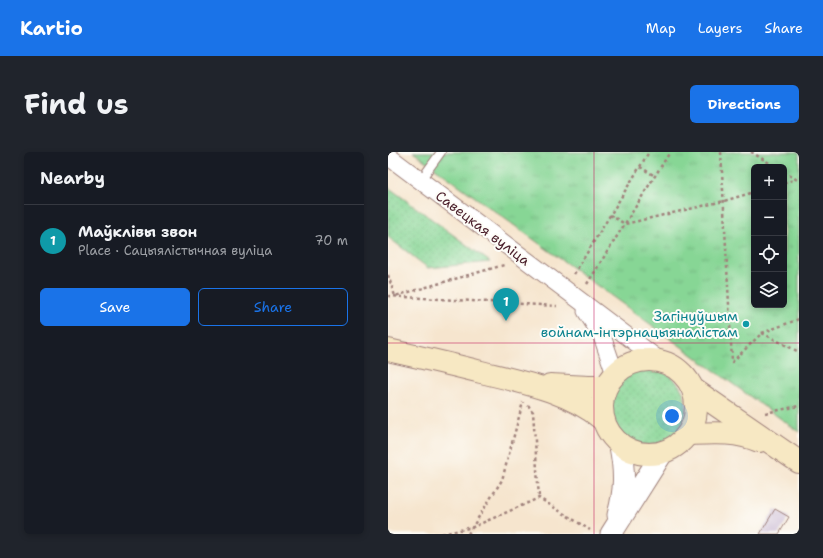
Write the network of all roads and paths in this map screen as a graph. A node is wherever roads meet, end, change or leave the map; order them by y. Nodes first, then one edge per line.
1 (441, 152) edge
2 (649, 152) edge
3 (670, 152) edge
4 (721, 152) edge
5 (751, 152) edge
6 (388, 156) edge
7 (771, 164) edge
8 (640, 167) junction
9 (787, 174) edge
10 (655, 176) junction
11 (798, 180) edge
12 (420, 181) junction
13 (787, 182) edge
14 (751, 193) edge
15 (724, 201) junction
16 (610, 215) junction
17 (625, 224) junction
18 (525, 260) junction
19 (388, 275) edge
20 (564, 289) junction
21 (388, 296) edge
22 (395, 296) junction
23 (578, 299) junction
24 (558, 306) dead end
25 (799, 318) edge
26 (762, 333) junction
27 (388, 350) edge
28 (799, 352) edge
29 (659, 360) junction
30 (610, 380) junction
31 (529, 383) junction
32 (693, 389) junction
33 (602, 419) junction
34 (688, 434) junction
35 (620, 446) junction
36 (663, 452) junction
37 (791, 456) edge
38 (539, 498) junction
39 (473, 527) junction
40 (590, 530) dead end
41 (613, 532) edge
42 (442, 534) edge
43 (468, 534) edge

1 - 12 lane
2 - 8 path
3 - 10 path
4 - 15 path
5 - 7 path
6 - 12 street, Савецкая вуліца
8 - 10 path
8 - 16 path
9 - 11 path
10 - 17 path
11 - 13 path
12 - 18 street, Савецкая вуліца
14 - 15 path
15 - 17 path
15 - 26 path
16 - 17 path
16 - 20 path
17 - 23 path
18 - 20 street, Савецкая вуліца
18 - 22 path
19 - 22 path
20 - 23 street, Савецкая вуліца
21 - 22 path
22 - 24 path
23 - 29 street, Савецкая вуліца
23 - 30 street, Савецкая вуліца
25 - 26 path
26 - 28 path
27 - 31 main road
29 - 30 main road
29 - 32 main road
30 - 31 main road
30 - 33 main road
31 - 33 main road
32 - 34 main road
32 - 37 main road
33 - 35 main road
34 - 36 main road
34 - 37 main road
35 - 36 main road
35 - 41 street
36 - 41 street
38 - 39 path
38 - 39 path
38 - 40 path
39 - 42 path
39 - 43 path

